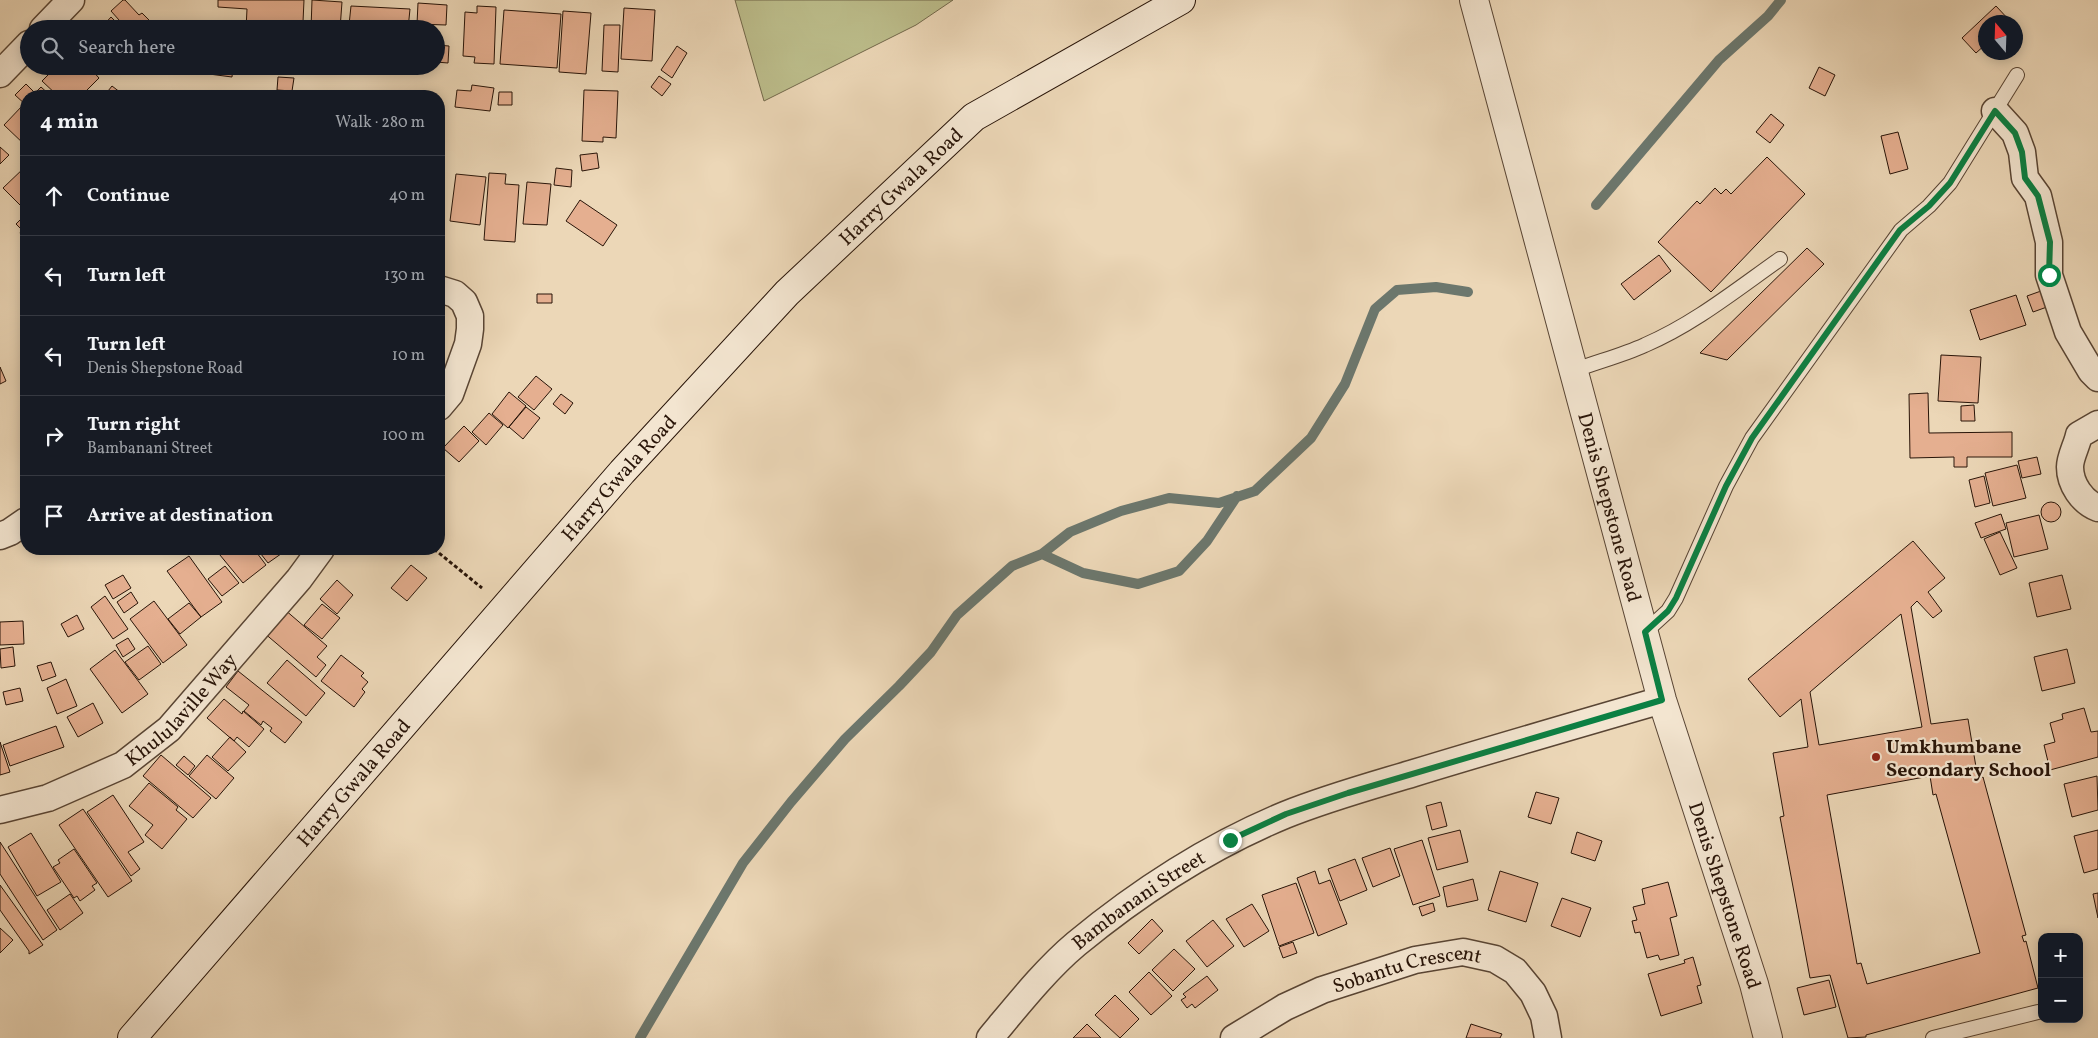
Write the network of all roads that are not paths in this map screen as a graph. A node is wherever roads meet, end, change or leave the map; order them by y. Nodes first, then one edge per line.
1 (71, 0) edge
2 (1181, 0) edge
3 (1474, 0) edge
4 (52, 20) edge
5 (20, 53) edge
6 (0, 74) edge
7 (2017, 75) dead end
8 (1995, 111) junction
9 (1780, 259) dead end
10 (445, 290) edge
11 (1572, 371) junction
12 (2098, 378) edge
13 (445, 400) edge
14 (2098, 424) edge
15 (2098, 508) edge
16 (20, 525) edge
17 (0, 536) edge
18 (317, 555) edge
19 (1645, 632) junction
20 (1662, 700) junction
21 (0, 810) edge
22 (2038, 1012) dead end
23 (132, 1038) edge
24 (990, 1038) edge
25 (1234, 1038) edge
26 (1548, 1038) edge
27 (1768, 1038) edge
28 (1933, 1038) edge

1 - 4 street
2 - 23 main road, Harry Gwala Road
3 - 11 main road, Denis Shepstone Road
5 - 6 street
7 - 8 lane
8 - 12 street
8 - 19 lane
9 - 11 lane
10 - 13 street
11 - 19 main road, Denis Shepstone Road
14 - 15 street
16 - 17 street
18 - 21 street, Khululaville Way
19 - 20 main road, Denis Shepstone Road
20 - 24 street, Bambanani Street
20 - 27 main road, Denis Shepstone Road
22 - 28 lane
25 - 26 street, Sobantu Crescent

